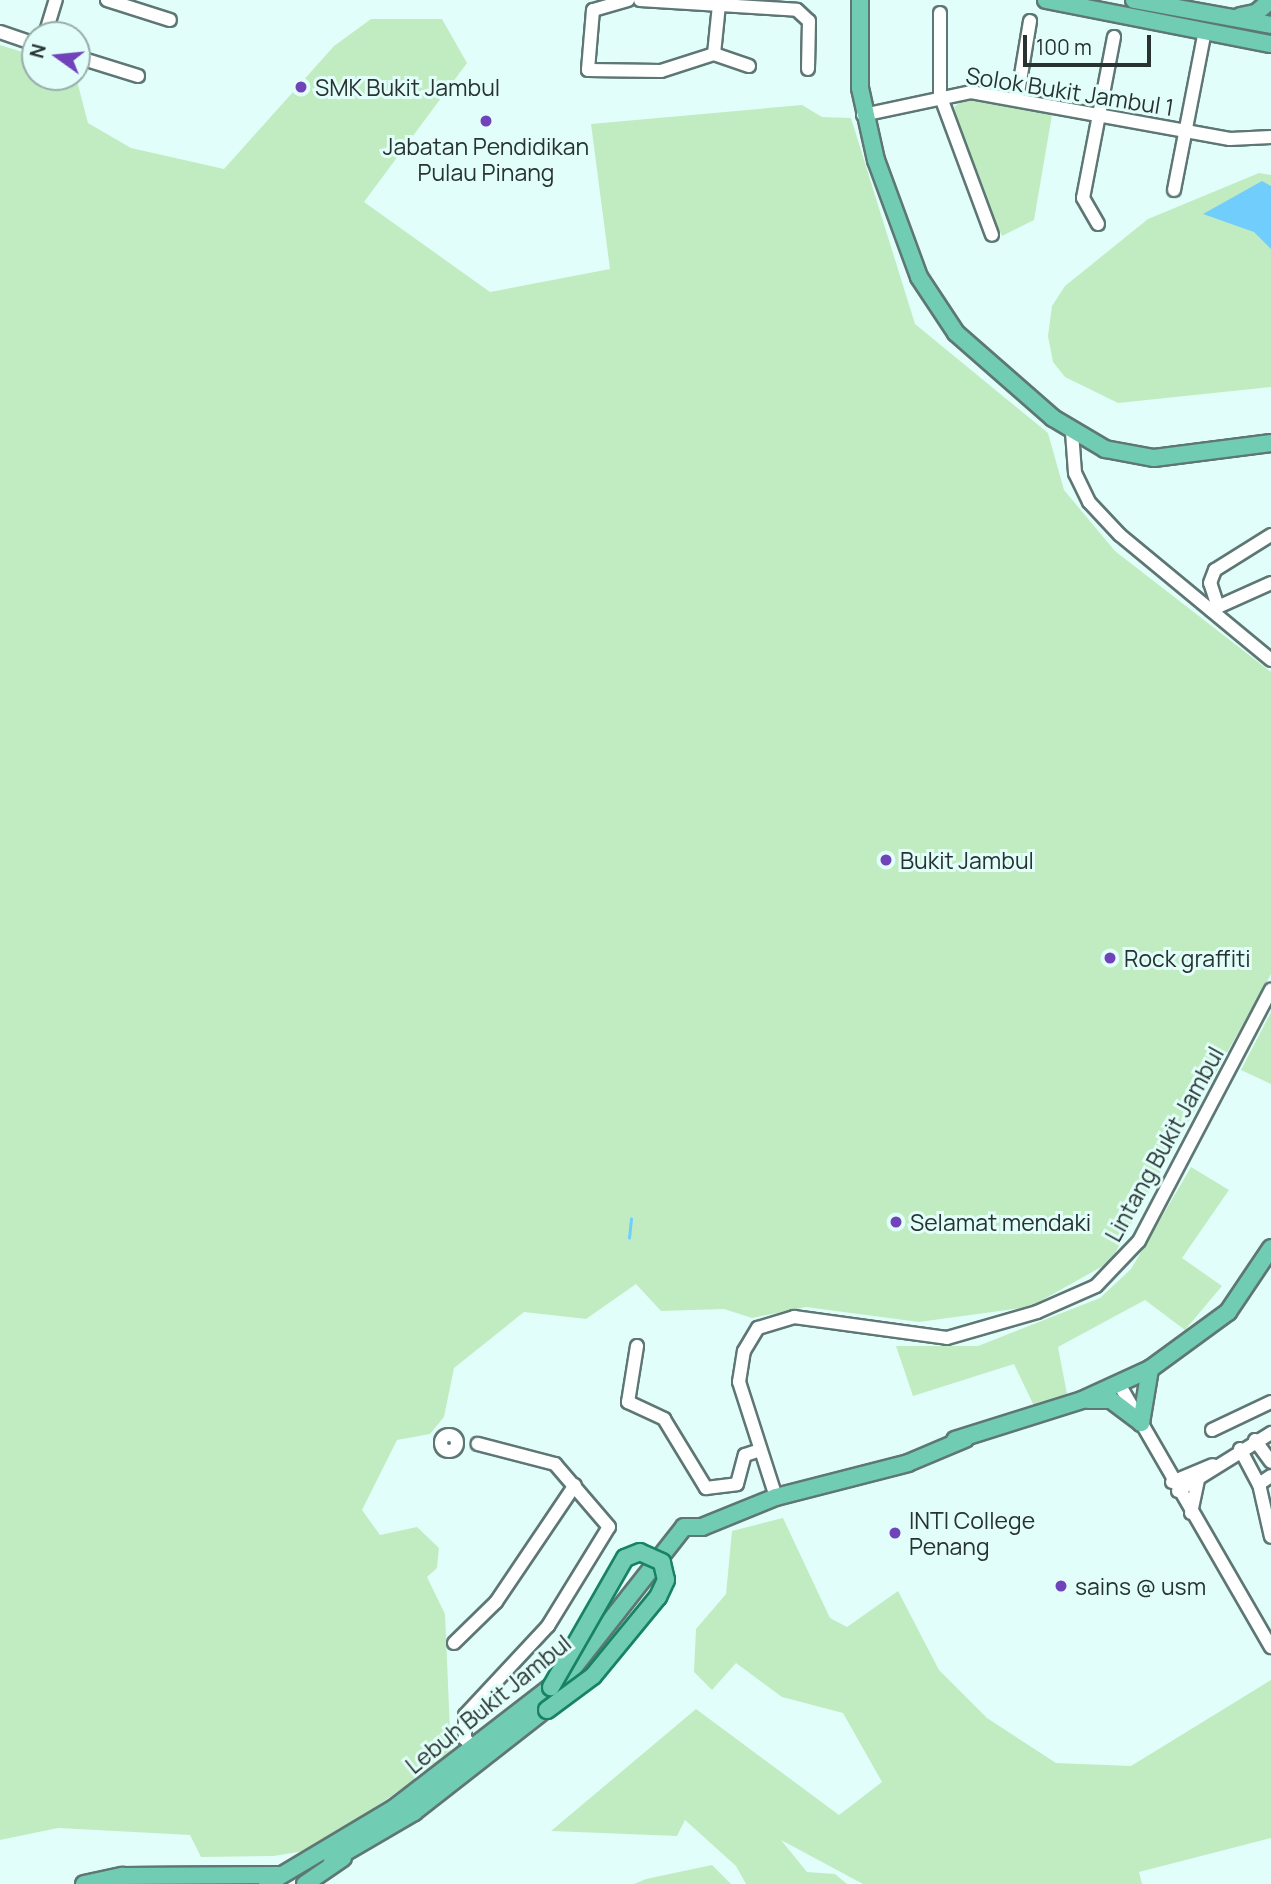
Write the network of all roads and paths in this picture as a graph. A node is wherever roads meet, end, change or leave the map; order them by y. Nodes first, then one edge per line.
1 (56, 0) edge
2 (107, 0) edge
3 (628, 0) edge
4 (640, 0) edge
5 (860, 0) edge
6 (1046, 0) edge
7 (1134, 0) edge
8 (1271, 0) edge
9 (121, 2) edge
10 (719, 5) junction
11 (940, 13) dead end
12 (1231, 17) junction
13 (170, 20) dead end
14 (49, 21) edge
15 (1030, 21) dead end
16 (1271, 24) edge
17 (1205, 30) junction
18 (0, 33) edge
19 (1236, 35) junction
20 (1114, 37) dead end
21 (21, 40) edge
22 (1271, 44) edge
23 (714, 54) junction
24 (91, 61) edge
25 (749, 66) dead end
26 (808, 69) dead end
27 (138, 76) dead end
28 (940, 95) junction
29 (1017, 99) junction
30 (863, 115) junction
31 (1099, 115) junction
32 (1186, 131) junction
33 (1271, 137) edge
34 (1174, 190) dead end
35 (1098, 223) dead end
36 (992, 235) dead end
37 (1072, 432) junction
38 (1271, 443) edge
39 (1271, 536) edge
40 (1271, 583) edge
41 (1214, 609) junction
42 (1271, 660) edge
43 (1271, 990) edge
44 (1271, 1248) edge
45 (637, 1346) dead end
46 (1150, 1369) junction
47 (1119, 1384) junction
48 (1082, 1400) junction
49 (1271, 1402) edge
50 (1140, 1423) junction
51 (1212, 1430) dead end
52 (1271, 1433) edge
53 (1255, 1440) junction
54 (455, 1441) dead end
55 (1240, 1449) junction
56 (760, 1450) junction
57 (1160, 1460) junction
58 (1271, 1462) edge
59 (1195, 1475) junction
60 (1271, 1476) edge
61 (575, 1485) junction
62 (1259, 1485) junction
63 (1175, 1487) junction
64 (776, 1497) junction
65 (1191, 1513) junction
66 (702, 1527) junction
67 (1271, 1538) edge
68 (454, 1643) dead end
69 (1271, 1647) edge
70 (551, 1687) junction
71 (547, 1710) junction
72 (474, 1746) junction
73 (365, 1843) junction
74 (288, 1879) edge
75 (84, 1884) edge
76 (267, 1884) edge
77 (305, 1884) edge

1 - 14 street
2 - 9 street
3 - 23 street
4 - 10 street
5 - 30 main road
6 - 17 main road
7 - 12 main road
8 - 12 main road
9 - 13 street
10 - 23 street
10 - 26 street
11 - 28 street
12 - 16 main road
15 - 29 street
16 - 19 main road
17 - 19 main road
17 - 32 street
18 - 21 street
19 - 22 main road
20 - 31 street
23 - 25 street
24 - 27 street
28 - 29 street, Solok Bukit Jambul 1
28 - 30 street, Solok Bukit Jambul 1
28 - 36 street
29 - 31 street, Solok Bukit Jambul 1
30 - 37 main road
31 - 32 street, Solok Bukit Jambul 1
31 - 35 street
32 - 33 street, Solok Bukit Jambul 1
32 - 34 street
37 - 38 main road
37 - 41 street
39 - 41 street
40 - 41 street
41 - 42 street
43 - 56 street, Lintang Bukit Jambul
44 - 46 main road, Lebuh Bukit Jambul
45 - 56 street
46 - 47 main road, Lebuh Bukit Jambul
46 - 50 main road
47 - 48 main road, Lebuh Bukit Jambul
47 - 50 street
48 - 50 main road
48 - 64 main road, Lebuh Bukit Jambul
49 - 51 street
50 - 57 street
52 - 53 street
53 - 55 street
53 - 58 street
54 - 61 street
55 - 59 street
55 - 62 street
56 - 64 street, Lintang Bukit Jambul
57 - 59 street
57 - 63 street
59 - 63 street
59 - 65 street
60 - 62 street
61 - 68 street
61 - 72 street
62 - 67 street
63 - 65 street
64 - 66 main road, Lebuh Bukit Jambul
65 - 69 street
66 - 70 main road, Lebuh Bukit Jambul
66 - 71 main road, Lebuh Bukit Jambul
70 - 71 main road, bridge
70 - 72 main road, Lebuh Bukit Jambul
71 - 73 main road, Lebuh Bukit Jambul
72 - 74 main road, Lebuh Bukit Jambul
73 - 74 main road, Lebuh Bukit Jambul
73 - 77 main road
74 - 75 main road
74 - 76 main road, Lebuh Bukit Jambul

